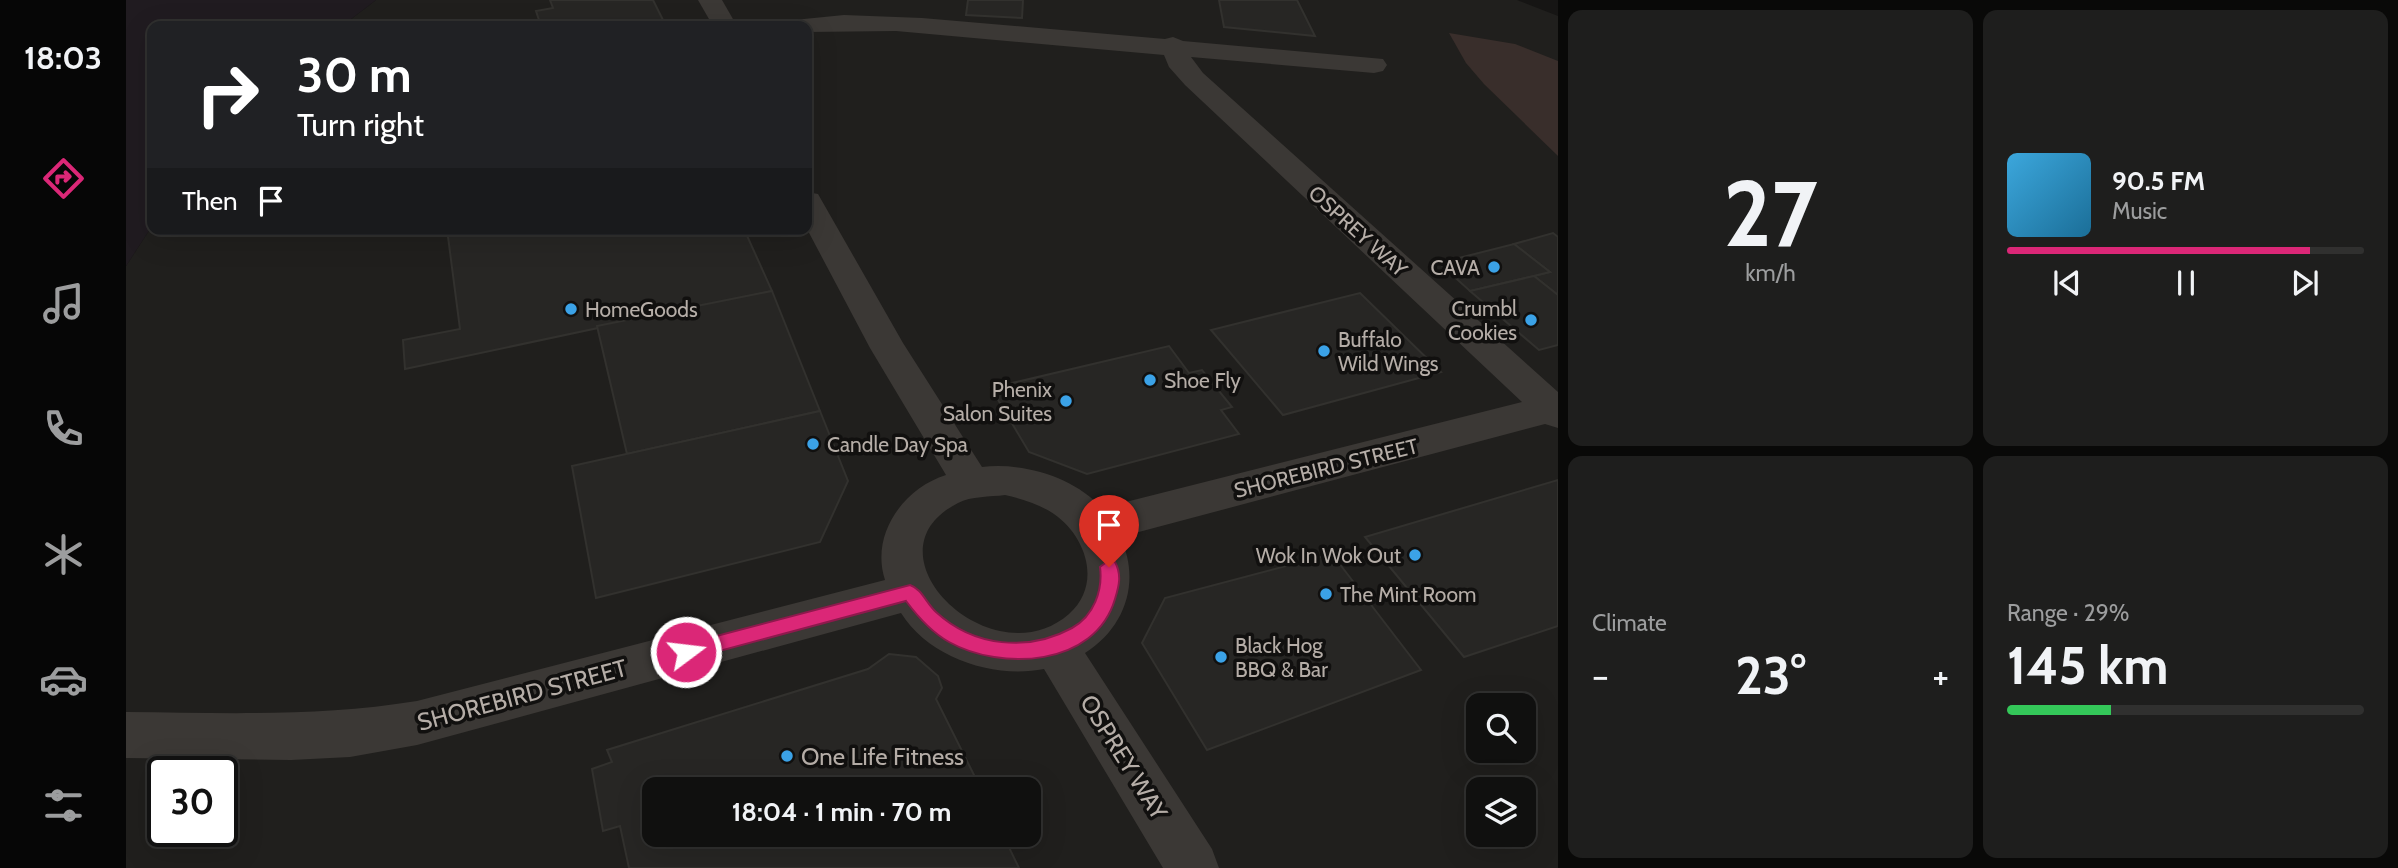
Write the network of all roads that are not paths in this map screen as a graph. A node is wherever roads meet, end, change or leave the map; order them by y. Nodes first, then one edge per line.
1 (710, 0) edge
2 (955, 0) edge
3 (722, 21) edge
4 (812, 23) edge
5 (951, 29) junction
6 (1173, 45) junction
7 (1374, 65) dead end
8 (812, 210) edge
9 (1556, 410) edge
10 (971, 482) junction
11 (1094, 527) junction
12 (910, 593) junction
13 (1055, 646) junction
14 (126, 735) edge
15 (1193, 868) edge

1 - 3 street
2 - 5 street
4 - 5 street
5 - 6 street
6 - 7 street
6 - 9 street, OSPREY WAY
8 - 10 street
9 - 11 street, SHOREBIRD STREET
10 - 11 street
10 - 12 street
11 - 13 street
12 - 13 street
12 - 14 street, SHOREBIRD STREET
13 - 15 street, OSPREY WAY

